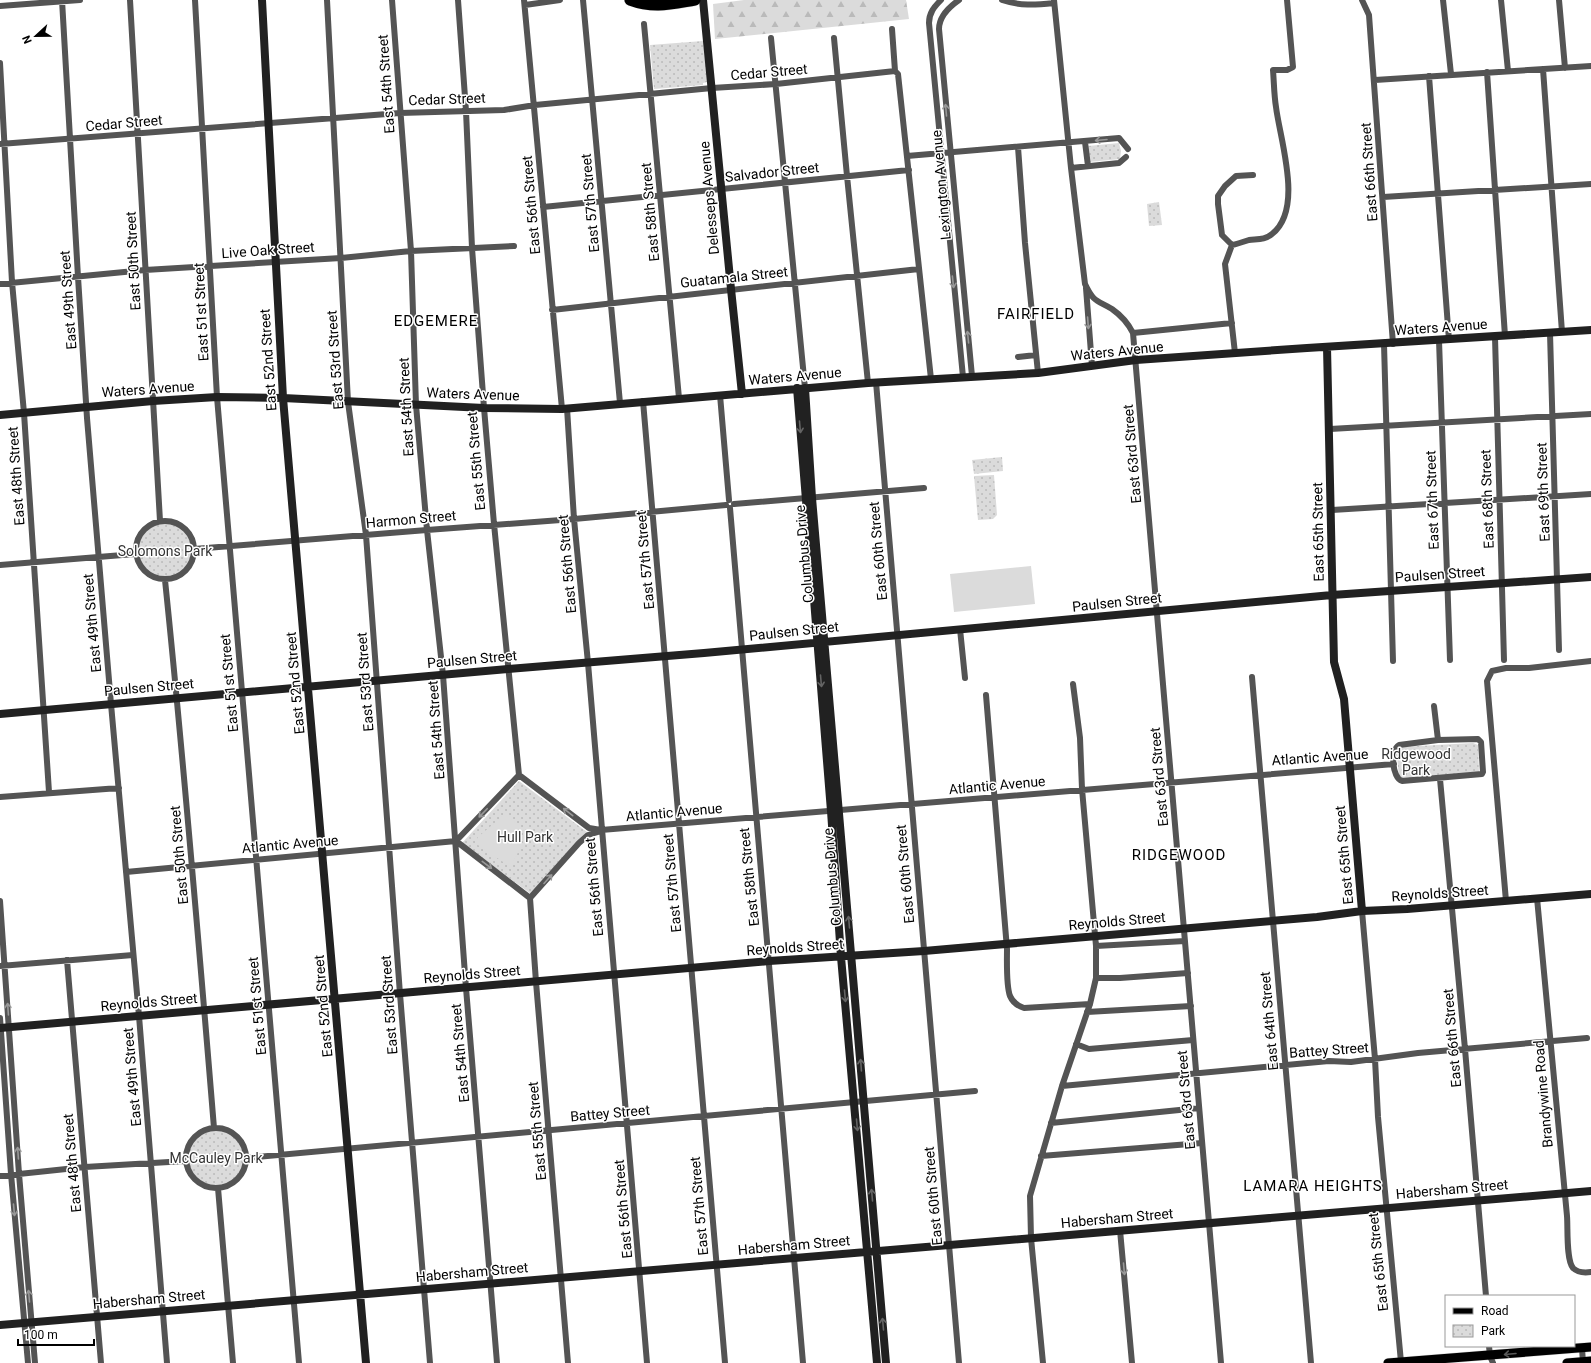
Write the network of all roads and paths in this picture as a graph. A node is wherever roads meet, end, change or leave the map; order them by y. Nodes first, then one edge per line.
1 (80, 0) edge
2 (130, 0) edge
3 (195, 0) edge
4 (262, 0) edge
5 (327, 0) edge
6 (392, 0) edge
7 (458, 0) edge
8 (560, 0) edge
9 (583, 0) edge
10 (630, 0) edge
11 (695, 0) edge
12 (703, 0) edge
13 (941, 0) edge
14 (959, 0) edge
15 (1002, 0) edge
16 (1287, 0) edge
17 (1362, 0) edge
18 (1443, 0) edge
19 (1501, 0) edge
20 (1559, 0) edge
21 (62, 1) edge
22 (1054, 1) edge
23 (524, 3) edge
24 (0, 6) edge
25 (644, 24) dead end
26 (892, 29) dead end
27 (930, 29) junction
28 (939, 29) junction
29 (771, 38) dead end
30 (834, 38) dead end
31 (0, 63) edge
32 (1591, 66) edge
33 (1565, 68) junction
34 (1543, 69) junction
35 (895, 71) junction
36 (1508, 71) junction
37 (1487, 72) junction
38 (1451, 74) junction
39 (1429, 76) junction
40 (839, 77) junction
41 (1375, 80) junction
42 (776, 84) junction
43 (712, 88) junction
44 (651, 94) junction
45 (593, 100) junction
46 (534, 105) junction
47 (466, 111) junction
48 (400, 113) junction
49 (333, 119) junction
50 (267, 123) junction
51 (202, 128) junction
52 (137, 134) junction
53 (70, 139) junction
54 (1085, 142) junction
55 (1068, 143) junction
56 (3, 144) edge
57 (1018, 147) junction
58 (1128, 149) dead end
59 (950, 152) junction
60 (942, 153) junction
61 (907, 156) junction
62 (1126, 158) dead end
63 (1088, 166) junction
64 (1071, 168) junction
65 (908, 170) junction
66 (1253, 175) dead end
67 (847, 176) junction
68 (786, 182) junction
69 (1591, 184) edge
70 (1552, 186) junction
71 (721, 189) junction
72 (1495, 190) junction
73 (1438, 194) junction
74 (660, 195) junction
75 (1383, 197) junction
76 (602, 201) junction
77 (543, 207) junction
78 (1232, 245) junction
79 (514, 246) dead end
80 (472, 248) junction
81 (411, 251) junction
82 (341, 258) junction
83 (275, 261) junction
84 (961, 265) junction
85 (210, 266) junction
86 (952, 266) junction
87 (919, 268) junction
88 (145, 270) junction
89 (857, 275) junction
90 (78, 277) junction
91 (12, 282) junction
92 (796, 282) junction
93 (0, 284) edge
94 (1085, 284) junction
95 (731, 289) junction
96 (669, 296) junction
97 (611, 303) junction
98 (552, 310) junction
99 (1232, 324) junction
100 (1591, 330) edge
101 (1562, 332) junction
102 (1133, 333) junction
103 (1550, 333) junction
104 (1505, 336) junction
105 (1495, 337) junction
106 (1439, 340) junction
107 (1449, 340) junction
108 (1384, 344) junction
109 (1392, 344) junction
110 (1327, 347) junction
111 (1235, 353) junction
112 (1036, 355) junction
113 (1018, 357) dead end
114 (1136, 360) junction
115 (1092, 366) junction
116 (1038, 373) junction
117 (967, 377) junction
118 (931, 379) junction
119 (872, 382) junction
120 (801, 388) junction
121 (742, 394) junction
122 (720, 395) junction
123 (217, 397) junction
124 (283, 398) junction
125 (679, 398) junction
126 (153, 401) junction
127 (643, 401) junction
128 (348, 402) junction
129 (620, 403) junction
130 (416, 405) junction
131 (87, 407) junction
132 (484, 408) junction
133 (564, 408) junction
134 (24, 413) junction
135 (1591, 414) edge
136 (0, 415) edge
137 (1552, 416) junction
138 (1496, 419) junction
139 (1441, 423) junction
140 (1386, 426) junction
141 (1330, 429) junction
142 (924, 488) dead end
143 (885, 492) junction
144 (1591, 494) edge
145 (1555, 496) junction
146 (809, 498) junction
147 (1500, 500) junction
148 (1444, 503) junction
149 (730, 504) junction
150 (1388, 506) junction
151 (1332, 510) junction
152 (652, 511) junction
153 (574, 519) junction
154 (160, 521) junction
155 (494, 524) junction
156 (427, 530) junction
157 (366, 535) junction
158 (296, 541) junction
159 (230, 546) junction
160 (194, 549) junction
161 (136, 554) junction
162 (98, 558) junction
163 (34, 562) junction
164 (0, 566) edge
165 (1591, 577) edge
166 (1557, 579) junction
167 (165, 580) junction
168 (1502, 582) junction
169 (1447, 586) junction
170 (1391, 590) junction
171 (1332, 595) junction
172 (1157, 611) junction
173 (960, 629) junction
174 (897, 635) junction
175 (821, 641) junction
176 (743, 650) junction
177 (1559, 650) dead end
178 (665, 657) junction
179 (1450, 660) dead end
180 (1504, 660) dead end
181 (1393, 661) dead end
182 (1591, 661) edge
183 (588, 663) junction
184 (508, 669) junction
185 (443, 675) junction
186 (1252, 677) dead end
187 (965, 678) dead end
188 (377, 680) junction
189 (1073, 684) dead end
190 (307, 686) junction
191 (241, 692) junction
192 (986, 695) dead end
193 (177, 698) junction
194 (111, 704) junction
195 (1434, 706) dead end
196 (44, 710) junction
197 (0, 714) edge
198 (1438, 740) junction
199 (1394, 764) junction
200 (1350, 768) junction
201 (1260, 774) junction
202 (519, 775) junction
203 (1440, 779) junction
204 (1172, 782) junction
205 (119, 788) junction
206 (1082, 789) junction
207 (49, 792) junction
208 (0, 797) edge
209 (995, 797) junction
210 (912, 804) junction
211 (835, 810) junction
212 (755, 817) junction
213 (679, 824) junction
214 (602, 830) junction
215 (456, 841) junction
216 (390, 848) junction
217 (323, 854) junction
218 (256, 860) junction
219 (192, 865) junction
220 (126, 872) junction
221 (1591, 894) edge
222 (530, 898) junction
223 (1537, 898) junction
224 (0, 901) edge
225 (1506, 901) junction
226 (1452, 906) junction
227 (1362, 912) junction
228 (1273, 921) junction
229 (1184, 928) junction
230 (1095, 936) junction
231 (1185, 941) junction
232 (1006, 944) junction
233 (1096, 946) junction
234 (924, 951) junction
235 (133, 955) junction
236 (852, 956) junction
237 (842, 957) junction
238 (67, 960) junction
239 (769, 962) junction
240 (2, 966) edge
241 (691, 968) junction
242 (1188, 973) junction
243 (614, 975) junction
244 (1096, 978) junction
245 (536, 982) junction
246 (466, 988) junction
247 (400, 994) junction
248 (335, 999) junction
249 (270, 1004) junction
250 (1090, 1004) junction
251 (1191, 1006) junction
252 (204, 1011) junction
253 (1087, 1012) junction
254 (139, 1016) junction
255 (0, 1018) edge
256 (72, 1022) junction
257 (3, 1027) edge
258 (1587, 1038) dead end
259 (1193, 1040) junction
260 (1550, 1041) junction
261 (1076, 1044) junction
262 (1465, 1049) junction
263 (1375, 1059) junction
264 (1285, 1065) junction
265 (1196, 1073) junction
266 (1062, 1086) junction
267 (975, 1091) dead end
268 (936, 1095) junction
269 (859, 1102) junction
270 (1199, 1108) junction
271 (781, 1109) junction
272 (704, 1116) junction
273 (627, 1123) junction
274 (1050, 1123) junction
275 (214, 1128) junction
276 (549, 1130) junction
277 (479, 1137) junction
278 (412, 1143) junction
279 (1202, 1143) junction
280 (348, 1149) junction
281 (282, 1155) junction
282 (1041, 1156) junction
283 (246, 1158) junction
284 (186, 1161) junction
285 (151, 1163) junction
286 (84, 1167) junction
287 (11, 1174) junction
288 (19, 1174) junction
289 (0, 1176) edge
290 (218, 1188) junction
291 (1591, 1191) edge
292 (1564, 1193) junction
293 (1477, 1200) junction
294 (1386, 1208) junction
295 (1298, 1215) junction
296 (1209, 1223) junction
297 (1120, 1230) junction
298 (1031, 1238) junction
299 (949, 1245) junction
300 (867, 1252) junction
301 (876, 1252) junction
302 (794, 1258) junction
303 (716, 1264) junction
304 (640, 1271) junction
305 (1591, 1272) edge
306 (562, 1278) junction
307 (490, 1284) junction
308 (424, 1289) junction
309 (360, 1295) junction
310 (1486, 1295) edge
311 (295, 1300) junction
312 (228, 1306) junction
313 (163, 1311) junction
314 (97, 1317) junction
315 (27, 1323) junction
316 (0, 1325) edge
317 (1489, 1347) edge
318 (1587, 1348) edge
319 (1426, 1359) junction
320 (1492, 1359) edge
321 (1401, 1362) edge
322 (1585, 1362) edge
323 (28, 1363) edge
324 (36, 1363) edge
325 (101, 1363) edge
326 (167, 1363) edge
327 (234, 1363) edge
328 (299, 1363) edge
329 (366, 1363) edge
330 (430, 1363) edge
331 (497, 1363) edge
332 (568, 1363) edge
333 (647, 1363) edge
334 (725, 1363) edge
335 (803, 1363) edge
336 (876, 1363) edge
337 (886, 1363) edge
338 (959, 1363) edge
339 (1043, 1363) edge
340 (1132, 1363) edge
341 (1221, 1363) edge
342 (1310, 1363) edge
343 (1388, 1363) edge
344 (1414, 1363) edge
345 (1567, 1363) edge

1 - 21 street
2 - 52 street, East 50th Street
3 - 51 street, East 51st Street
4 - 50 street, East 52nd Street
5 - 49 street, East 53rd Street
6 - 48 street, East 54th Street
7 - 47 street, East 55th Street
8 - 23 street
9 - 45 street, East 57th Street
10 - 11 highway
12 - 43 street, Delesseps Avenue
13 - 27 street, Lexington Avenue
14 - 28 street, Lexington Avenue
15 - 22 street
16 - 78 street
17 - 41 street, East 66th Street
18 - 38 street
19 - 36 street
20 - 33 street
21 - 24 street
21 - 53 street, East 49th Street
22 - 55 street
23 - 46 street, East 56th Street
25 - 44 street, East 58th Street
26 - 35 street
27 - 28 street
27 - 60 street, Lexington Avenue
59 -> 28 street, Lexington Avenue
29 - 42 street
30 - 40 street, East 60th Street
31 - 56 street, East 48th Street
32 - 33 street
33 - 34 street
34 - 36 street
34 - 70 street
35 - 40 street, Cedar Street
35 - 61 street
36 - 37 street
37 - 38 street
37 - 72 street
38 - 39 street
39 - 41 street
39 - 73 street
40 - 42 street, Cedar Street
40 - 67 street, East 60th Street
41 - 75 street, East 66th Street
42 - 43 street, Cedar Street
42 - 68 street
43 - 44 street, Cedar Street
43 - 71 street, Delesseps Avenue
44 - 45 street, Cedar Street
44 - 74 street, East 58th Street
45 - 46 street, Cedar Street
45 - 76 street, East 57th Street
46 - 47 street, Cedar Street
46 - 77 street, East 56th Street
47 - 48 street, Cedar Street
47 - 80 street, East 55th Street
48 - 49 street, Cedar Street
48 - 81 street, East 54th Street
49 - 50 street, Cedar Street
49 - 82 street, East 53rd Street
50 - 51 street, Cedar Street
50 - 83 street, East 52nd Street
51 - 52 street, Cedar Street
51 - 85 street, East 51st Street
52 - 53 street, Cedar Street
52 - 88 street, East 50th Street
53 - 56 street, Cedar Street
53 - 90 street, East 49th Street
54 - 55 street
58 -> 54 street
54 - 63 street
55 - 57 street
55 - 64 street
56 - 91 street, East 48th Street
57 - 59 street
57 - 112 street
59 - 60 street
59 - 84 street, Lexington Avenue
60 - 61 street
60 - 86 street, Lexington Avenue
61 - 65 street
62 - 63 street
63 - 64 street
64 - 94 street
65 - 67 street, Salvador Street
65 - 87 street
66 - 78 street
67 - 68 street, Salvador Street
67 - 89 street, East 60th Street
68 - 71 street, Salvador Street
68 - 92 street
69 - 70 street
70 - 72 street
70 - 101 street
71 - 74 street, Salvador Street
71 - 95 street, Delesseps Avenue
72 - 73 street
72 - 104 street
73 - 75 street
73 - 107 street
74 - 76 street, Salvador Street
74 - 96 street, East 58th Street
75 - 109 street, East 66th Street
76 - 77 street, Salvador Street
76 - 97 street, East 57th Street
77 - 98 street, East 56th Street
78 - 99 street
79 - 80 street, Live Oak Street
80 - 81 street, Live Oak Street
80 - 132 street, East 55th Street
81 - 82 street, Live Oak Street
81 - 130 street, East 54th Street
82 - 83 street, Live Oak Street
82 - 128 street, East 53rd Street
83 - 85 street, Live Oak Street
83 - 124 street, East 52nd Street
84 - 86 street
117 -> 84 street, Lexington Avenue
85 - 88 street, Live Oak Street
85 - 123 street, East 51st Street
86 -> 117 street, Lexington Avenue
87 - 89 street, Guatamala Street
87 - 118 street
88 - 90 street, Live Oak Street
88 - 126 street, East 50th Street
89 - 92 street, Guatamala Street
89 - 119 street, East 60th Street
90 - 91 street, Live Oak Street
90 - 131 street, East 49th Street
91 - 93 street, Live Oak Street
91 - 134 street, East 48th Street
92 - 95 street, Guatamala Street
92 - 120 street
94 - 102 street
94 -> 115 street
95 - 96 street, Guatamala Street
95 - 121 street, Delesseps Avenue
96 - 97 street, Guatamala Street
96 - 125 street, East 58th Street
97 - 98 street, Guatamala Street
97 - 129 street, East 57th Street
98 - 133 street, East 56th Street
99 - 102 street
99 - 111 street
100 - 101 street, Waters Avenue
101 - 103 street, Waters Avenue
102 - 114 street, East 63rd Street
103 - 104 street, Waters Avenue
103 - 137 street, East 69th Street
104 - 105 street, Waters Avenue
105 - 107 street, Waters Avenue
105 - 138 street, East 68th Street
106 - 107 street, Waters Avenue
106 - 109 street, Waters Avenue
106 - 139 street, East 67th Street
108 - 109 street, Waters Avenue
108 - 110 street, Waters Avenue
108 - 140 street
110 - 111 street, Waters Avenue
110 - 141 street, East 65th Street
111 - 114 street, Waters Avenue
112 - 113 street
112 - 116 street
114 - 115 street, Waters Avenue
114 - 172 street, East 63rd Street
115 - 116 street, Waters Avenue
116 - 117 street, Waters Avenue
117 - 118 street, Waters Avenue
118 - 119 street, Waters Avenue
119 - 120 street, Waters Avenue
119 - 143 street, East 60th Street
120 - 121 street, Waters Avenue
120 - 146 street, Columbus Drive
121 - 122 street, Waters Avenue
122 - 125 street, Waters Avenue
122 - 149 street, East 58th Street
123 - 124 street, Waters Avenue
123 - 126 street, Waters Avenue
123 - 159 street, East 51st Street
124 - 128 street, Waters Avenue
124 - 158 street, East 52nd Street
125 - 127 street, Waters Avenue
126 - 131 street, Waters Avenue
126 - 154 street, East 50th Street
127 - 129 street, Waters Avenue
127 - 152 street, East 57th Street
128 - 130 street, Waters Avenue
128 - 157 street, East 53rd Street
129 - 133 street, Waters Avenue
130 - 132 street, Waters Avenue
130 - 156 street, East 54th Street
131 - 134 street, Waters Avenue
131 - 162 street, East 49th Street
132 - 133 street, Waters Avenue
132 - 155 street, East 55th Street
133 - 153 street, East 56th Street
134 - 136 street, Waters Avenue
134 - 163 street, East 48th Street
135 - 137 street
137 - 138 street
137 - 145 street, East 69th Street
138 - 139 street
138 - 147 street, East 68th Street
139 - 140 street
139 - 148 street, East 67th Street
140 - 141 street
140 - 150 street
141 - 151 street, East 65th Street
142 - 143 street, Harmon Street
143 - 146 street, Harmon Street
143 - 174 street, East 60th Street
144 - 145 street
145 - 147 street
145 - 166 street, East 69th Street
146 - 149 street, Harmon Street
146 - 175 street, Columbus Drive
147 - 148 street
147 - 168 street, East 68th Street
148 - 150 street
148 - 169 street, East 67th Street
149 - 152 street, Harmon Street
149 - 176 street, East 58th Street
150 - 151 street
150 - 170 street
151 - 171 street, East 65th Street
152 - 153 street, Harmon Street
152 - 178 street, East 57th Street
153 - 155 street, Harmon Street
153 - 183 street, East 56th Street
154 - 160 street
154 - 161 street
155 - 156 street, Harmon Street
155 - 184 street, East 55th Street
156 - 157 street, Harmon Street
156 - 185 street, East 54th Street
157 - 158 street, Harmon Street
157 - 188 street, East 53rd Street
158 - 159 street, Harmon Street
158 - 190 street, East 52nd Street
159 - 160 street, Harmon Street
159 - 191 street, East 51st Street
160 - 167 street
161 - 162 street
161 - 167 street
162 - 163 street
162 - 194 street, East 49th Street
163 - 164 street
163 - 196 street, East 48th Street
165 - 166 street, Paulsen Street
166 - 168 street, Paulsen Street
166 - 177 street, East 69th Street
167 - 193 street, East 50th Street
168 - 169 street, Paulsen Street
168 - 180 street, East 68th Street
169 - 170 street, Paulsen Street
169 - 179 street, East 67th Street
170 - 171 street, Paulsen Street
170 - 181 street
171 - 172 street, Paulsen Street
171 - 200 street, East 65th Street
172 - 173 street, Paulsen Street
172 - 204 street, East 63rd Street
173 - 174 street, Paulsen Street
173 - 187 street
174 - 175 street, Paulsen Street
174 - 210 street, East 60th Street
175 - 176 street, Paulsen Street
175 - 211 street, Columbus Drive
176 - 178 street, Paulsen Street
176 - 212 street, East 58th Street
178 - 183 street, Paulsen Street
178 - 213 street, East 57th Street
182 - 225 street
183 - 184 street, Paulsen Street
183 - 214 street, East 56th Street
184 - 185 street, Paulsen Street
184 - 202 street, East 55th Street
185 - 188 street, Paulsen Street
185 - 215 street, East 54th Street
186 - 201 street, East 64th Street
188 - 190 street, Paulsen Street
188 - 216 street, East 53rd Street
189 - 206 street
190 - 191 street, Paulsen Street
190 - 217 street, East 52nd Street
191 - 193 street, Paulsen Street
191 - 218 street, East 51st Street
192 - 209 street
193 - 194 street, Paulsen Street
193 - 219 street, East 50th Street
194 - 196 street, Paulsen Street
194 - 205 street, East 49th Street
195 - 198 street
196 - 197 street, Paulsen Street
196 - 207 street, East 48th Street
198 - 199 street
198 - 203 street
199 - 200 street, Atlantic Avenue
199 - 203 street
200 - 201 street, Atlantic Avenue
200 - 227 street, East 65th Street
201 - 204 street, Atlantic Avenue
201 - 228 street, East 64th Street
214 -> 202 street, Atlantic Avenue
202 -> 215 street
203 - 226 street, East 66th Street
204 - 206 street, Atlantic Avenue
204 - 229 street, East 63rd Street
205 - 207 street
205 - 220 street, East 49th Street
206 - 209 street, Atlantic Avenue
206 - 230 street
207 - 208 street
209 - 210 street, Atlantic Avenue
209 - 232 street
210 - 211 street, Atlantic Avenue
210 - 234 street, East 60th Street
211 - 212 street, Atlantic Avenue
236 -> 211 street, Columbus Drive
211 - 237 street, Columbus Drive
212 - 213 street, Atlantic Avenue
212 - 239 street, East 58th Street
213 - 214 street, Atlantic Avenue
213 - 241 street, East 57th Street
222 -> 214 street, Atlantic Avenue
214 - 243 street, East 56th Street
215 - 216 street, Atlantic Avenue
215 -> 222 street
215 - 246 street, East 54th Street
216 - 217 street, Atlantic Avenue
216 - 247 street, East 53rd Street
217 - 218 street, Atlantic Avenue
217 - 248 street, East 52nd Street
218 - 219 street, Atlantic Avenue
218 - 249 street, East 51st Street
219 - 220 street, Atlantic Avenue
219 - 252 street, East 50th Street
220 - 235 street, East 49th Street
221 - 223 street, Reynolds Street
222 - 245 street, East 55th Street
223 - 225 street, Reynolds Street
223 - 260 street, Brandywine Road
224 - 240 street
225 - 226 street, Reynolds Street
226 - 227 street, Reynolds Street
226 - 262 street, East 66th Street
227 - 228 street, Reynolds Street
227 - 263 street, East 65th Street
228 - 229 street, Reynolds Street
228 - 264 street, East 64th Street
229 - 230 street, Reynolds Street
229 - 231 street, East 63rd Street
230 - 232 street, Reynolds Street
230 - 233 street
231 - 233 street
231 - 242 street, East 63rd Street
232 - 234 street, Reynolds Street
232 - 250 street
233 - 244 street
234 - 236 street, Reynolds Street
234 - 268 street, East 60th Street
235 - 238 street
235 - 254 street, East 49th Street
236 - 237 street, Reynolds Street
269 -> 236 street, Columbus Drive
237 - 239 street, Reynolds Street
237 -> 269 street, Columbus Drive
238 - 240 street
238 - 256 street, East 48th Street
239 - 241 street, Reynolds Street
239 - 271 street, East 58th Street
257 -> 240 street
241 - 243 street, Reynolds Street
241 - 272 street, East 57th Street
242 - 244 street
242 - 251 street, East 63rd Street
243 - 245 street, Reynolds Street
243 - 273 street, East 56th Street
244 - 250 street
245 - 246 street, Reynolds Street
245 - 276 street, East 55th Street
246 - 247 street, Reynolds Street
246 - 277 street, East 54th Street
247 - 248 street, Reynolds Street
247 - 278 street, East 53rd Street
248 - 249 street, Reynolds Street
248 - 280 street, East 52nd Street
249 - 252 street, Reynolds Street
249 - 281 street, East 51st Street
250 - 253 street
251 - 253 street
251 - 259 street, East 63rd Street
252 - 254 street, Reynolds Street
252 - 275 street, East 50th Street
253 - 261 street
254 - 256 street, Reynolds Street
254 - 285 street, East 49th Street
255 - 257 street
256 - 257 street, Reynolds Street
256 - 286 street, East 48th Street
257 - 287 street
288 -> 257 street
258 - 260 street, Battey Street
259 - 261 street
259 - 265 street, East 63rd Street
260 - 262 street, Battey Street
260 - 292 street, Brandywine Road
261 - 266 street
262 - 263 street, Battey Street
262 - 293 street, East 66th Street
263 - 264 street, Battey Street
263 - 294 street, East 65th Street
264 - 265 street, Battey Street
264 - 295 street, East 64th Street
265 - 266 street, Battey Street
265 - 270 street, East 63rd Street
266 - 274 street
267 - 268 street, Battey Street
268 - 269 street, Battey Street
268 - 299 street, East 60th Street
269 - 271 street, Battey Street
269 -> 300 street, Columbus Drive
301 -> 269 street, Columbus Drive
270 - 274 street
270 - 279 street, East 63rd Street
271 - 272 street, Battey Street
271 - 302 street, East 58th Street
272 - 273 street, Battey Street
272 - 303 street, East 57th Street
273 - 276 street, Battey Street
273 - 304 street, East 56th Street
274 - 282 street
275 - 283 street
275 - 284 street
276 - 277 street, Battey Street
276 - 306 street, East 55th Street
277 - 278 street, Battey Street
277 - 307 street, East 54th Street
278 - 280 street, Battey Street
278 - 308 street, East 53rd Street
279 - 282 street
279 - 296 street, East 63rd Street
280 - 281 street, Battey Street
280 - 309 street, East 52nd Street
281 - 283 street, Battey Street
281 - 311 street, East 51st Street
282 - 298 street
283 - 290 street
284 - 285 street
284 - 290 street
285 - 286 street
285 - 313 street, East 49th Street
286 - 288 street
286 - 314 street, East 48th Street
287 - 288 street
287 - 289 street
287 -> 315 street
315 -> 288 street
290 - 312 street
291 - 292 street, Habersham Street
292 - 293 street, Habersham Street
292 - 305 street, Brandywine Road
293 - 294 street, Habersham Street
293 - 310 street, East 66th Street
294 - 295 street, Habersham Street
294 - 321 street, East 65th Street
295 - 296 street, Habersham Street
295 - 342 street, East 64th Street
296 - 297 street, Habersham Street
296 - 341 street, East 63rd Street
297 - 298 street, Habersham Street
297 -> 340 street
298 - 299 street, Habersham Street
298 - 339 street
299 - 301 street, Habersham Street
299 - 338 street, East 60th Street
300 - 301 street, Habersham Street
300 - 302 street, Habersham Street
300 - 336 street, Columbus Drive
337 -> 301 street, Columbus Drive
302 - 303 street, Habersham Street
302 - 335 street, East 58th Street
303 - 304 street, Habersham Street
303 - 334 street, East 57th Street
304 - 306 street, Habersham Street
304 - 333 street, East 56th Street
306 - 307 street, Habersham Street
306 - 332 street, East 55th Street
307 - 308 street, Habersham Street
307 - 331 street, East 54th Street
308 - 309 street, Habersham Street
308 - 330 street, East 53rd Street
309 - 311 street, Habersham Street
309 - 329 street, East 52nd Street
311 - 312 street, Habersham Street
311 - 328 street, East 51st Street
312 - 313 street, Habersham Street
312 - 327 street
313 - 314 street, Habersham Street
313 - 326 street, East 49th Street
314 - 315 street, Habersham Street
314 - 325 street, East 48th Street
315 - 316 street, Habersham Street
315 - 323 street
315 - 324 street
317 - 320 street
318 -> 320 main road
318 - 322 street
319 - 320 main road
319 - 321 main road
319 - 344 main road
321 - 343 main road
322 - 345 main road

